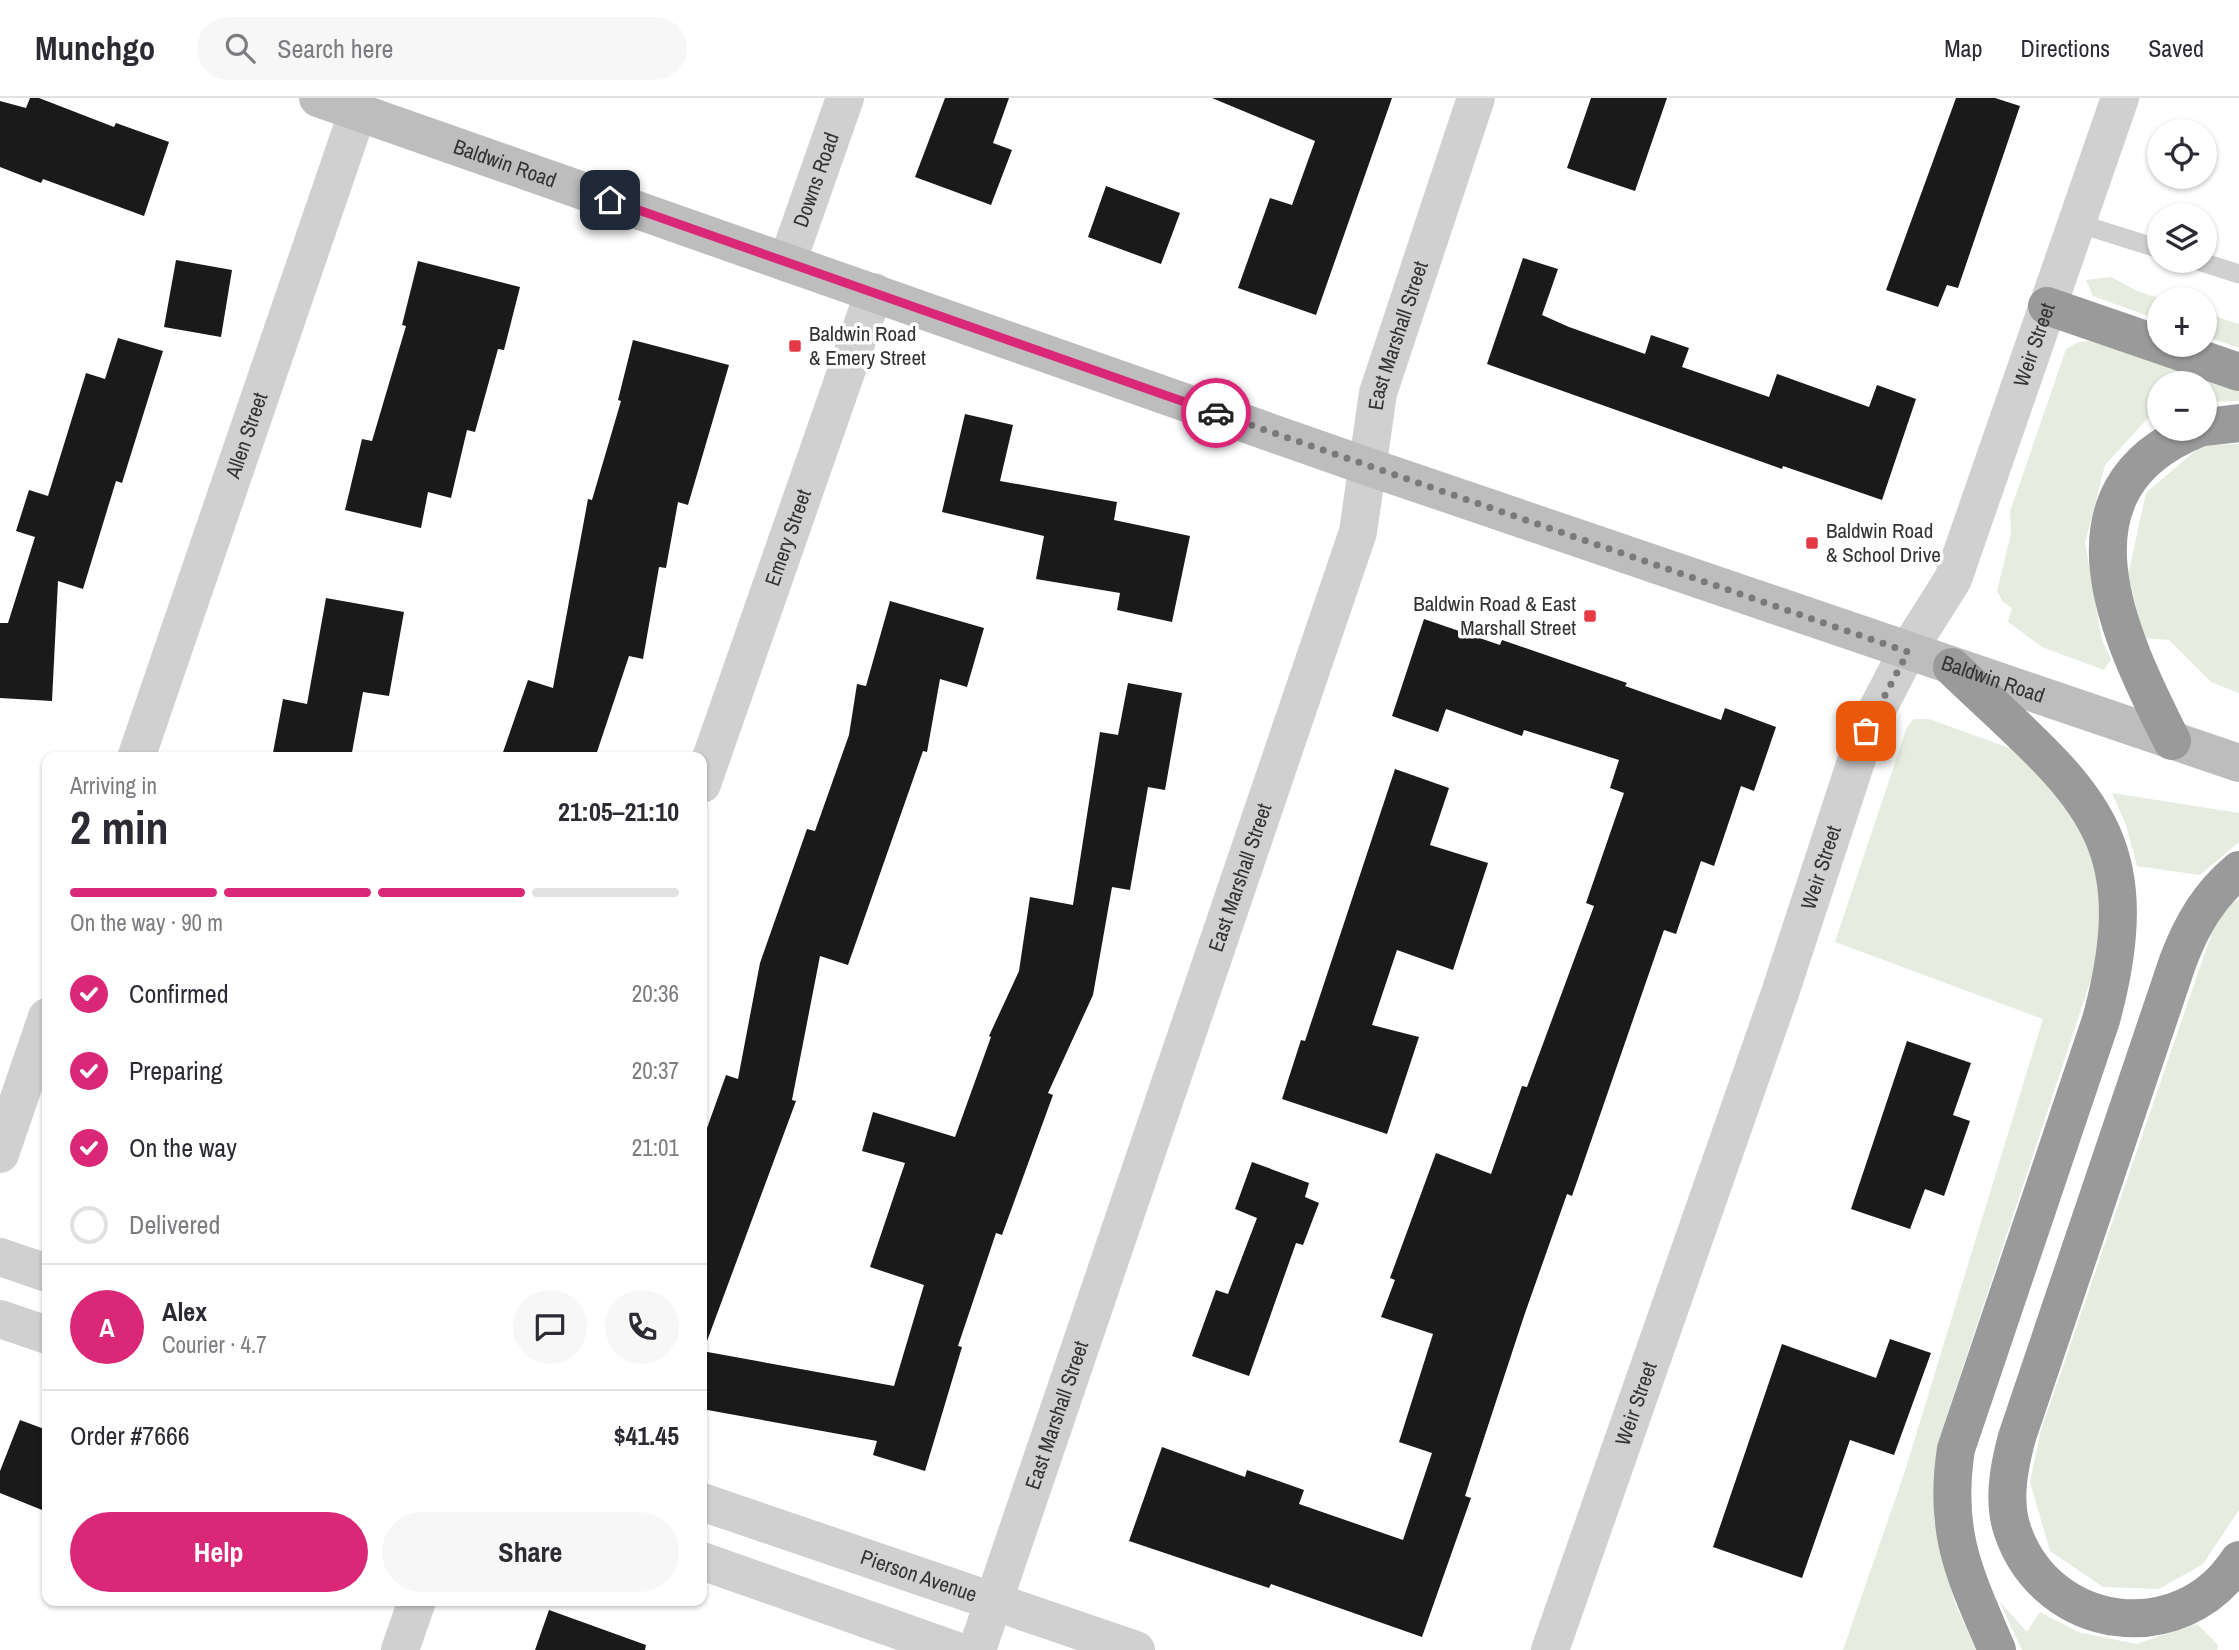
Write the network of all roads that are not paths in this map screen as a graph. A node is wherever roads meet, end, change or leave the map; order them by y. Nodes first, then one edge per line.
1 (318, 98) edge
2 (845, 98) edge
3 (1476, 98) edge
4 (2120, 98) edge
5 (358, 111) junction
6 (2077, 223) junction
7 (2147, 245) edge
8 (787, 263) junction
9 (2217, 267) edge
10 (2239, 274) edge
11 (874, 292) junction
12 (2047, 306) junction
13 (2239, 372) edge
14 (2239, 423) edge
15 (2217, 425) edge
16 (2173, 441) edge
17 (1366, 466) junction
18 (1908, 652) junction
19 (1952, 667) junction
20 (2172, 741) junction
21 (138, 752) edge
22 (2239, 764) edge
23 (707, 771) edge
24 (2239, 870) edge
25 (42, 1032) edge
26 (0, 1154) edge
27 (0, 1257) edge
28 (42, 1271) edge
29 (0, 1319) edge
30 (42, 1333) edge
31 (707, 1504) edge
32 (2239, 1560) edge
33 (707, 1564) edge
34 (993, 1602) junction
35 (415, 1606) edge
36 (400, 1650) edge
37 (954, 1650) edge
38 (977, 1650) edge
39 (1136, 1650) edge
40 (1550, 1650) edge
41 (1997, 1650) edge

1 - 5 main road, Baldwin Road
2 - 8 street, Downs Road
3 - 17 street, East Marshall Street
4 - 6 street, Weir Street
5 - 8 main road, Baldwin Road
5 - 21 street, Allen Street
6 - 7 lane
6 - 12 street, Weir Street
8 - 11 main road, Baldwin Road
9 - 10 lane
11 - 17 main road, Baldwin Road
11 - 23 street, Emery Street
12 - 13 highway
12 - 18 street, Weir Street
14 - 15 highway
16 - 20 highway
17 - 18 main road, Baldwin Road
17 - 34 street, East Marshall Street
18 - 19 main road, Baldwin Road
18 - 40 street, Weir Street
19 - 20 main road, Baldwin Road
19 - 41 highway
20 - 22 main road, Baldwin Road
24 - 32 highway
25 - 26 street
27 - 28 street
29 - 30 street
31 - 34 street, Pierson Avenue
33 - 37 street
34 - 38 street, East Marshall Street
34 - 39 street, Pierson Avenue
35 - 36 street

